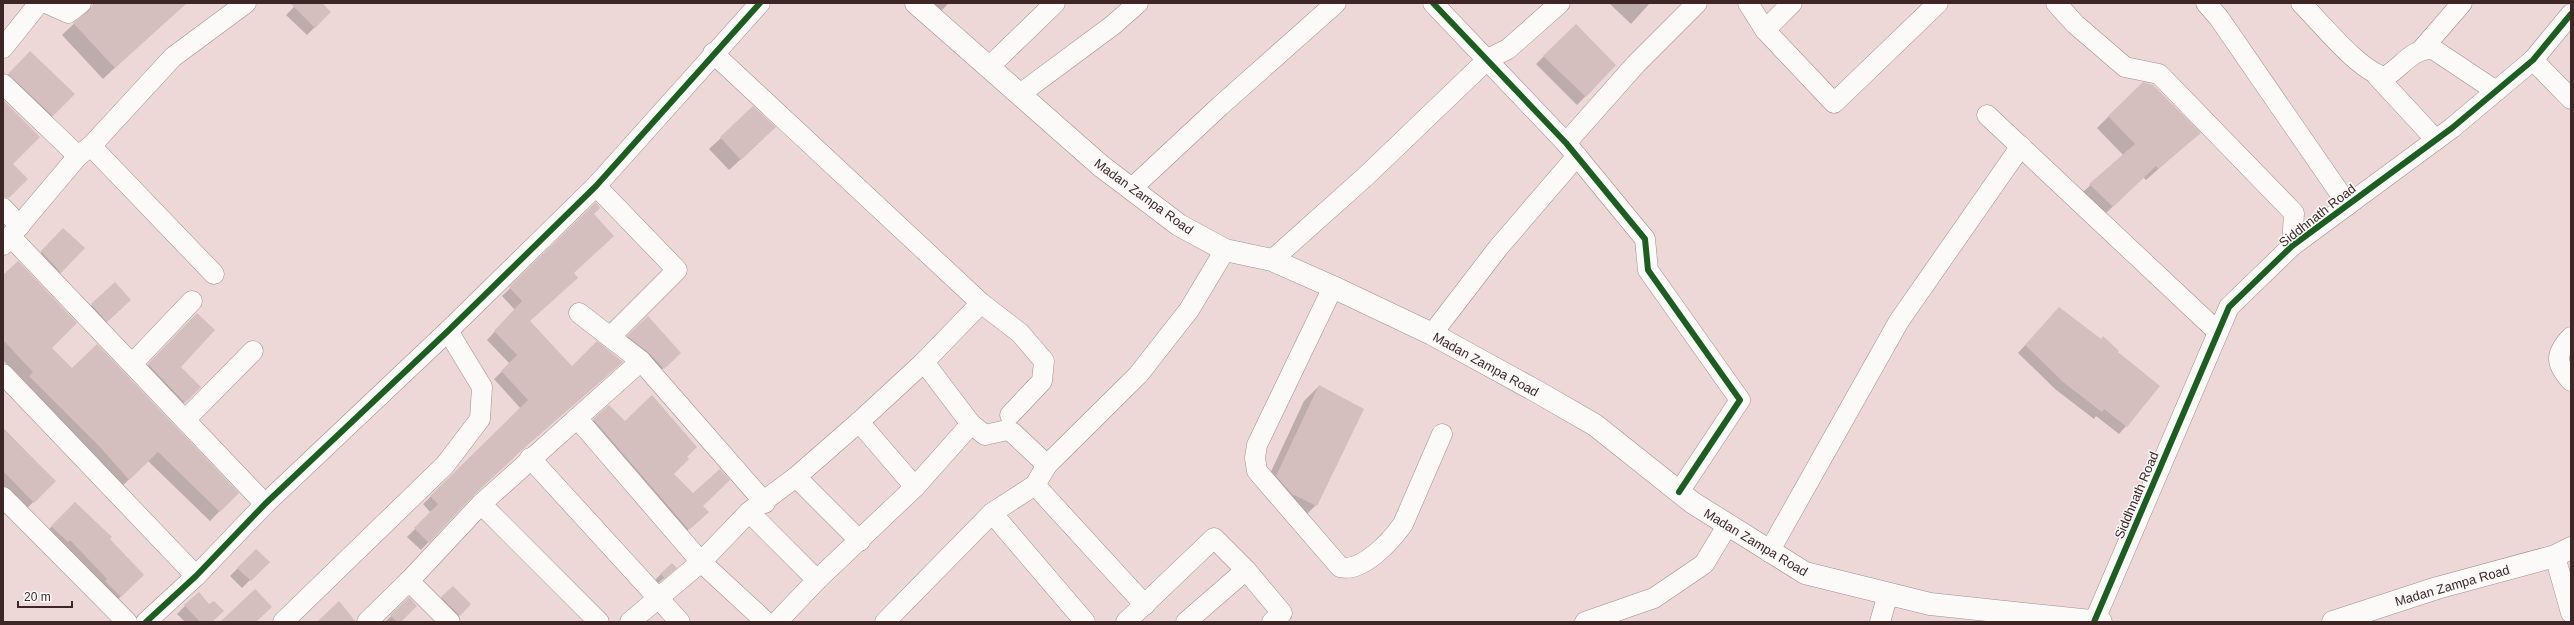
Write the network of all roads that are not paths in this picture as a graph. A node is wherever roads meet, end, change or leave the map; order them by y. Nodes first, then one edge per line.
1 (39, 3) edge
2 (46, 3) edge
3 (81, 3) edge
4 (246, 3) edge
5 (760, 3) edge
6 (916, 3) edge
7 (1055, 3) edge
8 (1138, 3) edge
9 (1336, 3) edge
10 (1433, 3) edge
11 (1560, 3) edge
12 (1697, 3) edge
13 (1748, 3) edge
14 (1792, 3) edge
15 (1938, 3) edge
16 (2056, 3) edge
17 (2206, 3) edge
18 (2301, 3) edge
19 (2462, 3) edge
20 (2571, 14) edge
21 (1765, 30) junction
22 (3, 48) edge
23 (2423, 48) junction
24 (713, 53) junction
25 (1488, 59) junction
26 (2532, 60) junction
27 (989, 67) junction
28 (2376, 75) junction
29 (3, 84) edge
30 (2496, 91) junction
31 (1020, 94) junction
32 (2571, 99) edge
33 (1987, 115) dead end
34 (2436, 140) junction
35 (2021, 146) junction
36 (1571, 150) junction
37 (84, 151) junction
38 (596, 186) junction
39 (1132, 189) junction
40 (2348, 205) junction
41 (3, 208) edge
42 (12, 236) edge
43 (2292, 246) junction
44 (1225, 250) junction
45 (1272, 260) junction
46 (214, 274) dead end
47 (1333, 287) junction
48 (192, 301) dead end
49 (981, 303) junction
50 (579, 314) dead end
51 (448, 331) junction
52 (2218, 332) junction
53 (1432, 334) junction
54 (610, 337) junction
55 (2571, 337) edge
56 (253, 351) dead end
57 (641, 361) junction
58 (924, 362) junction
59 (132, 364) junction
60 (3, 374) edge
61 (2571, 381) edge
62 (1010, 415) dead end
63 (577, 418) junction
64 (185, 420) junction
65 (859, 422) junction
66 (971, 424) junction
67 (1442, 434) dead end
68 (530, 458) junction
69 (1047, 465) junction
70 (796, 477) junction
71 (1035, 485) junction
72 (915, 487) junction
73 (1679, 492) junction
74 (3, 497) edge
75 (265, 504) junction
76 (481, 504) junction
77 (757, 507) junction
78 (992, 513) junction
79 (1727, 526) junction
80 (860, 541) junction
81 (1769, 552) junction
82 (2563, 552) edge
83 (701, 562) junction
84 (1246, 570) junction
85 (196, 576) junction
86 (816, 580) junction
87 (409, 581) junction
88 (1888, 594) junction
89 (657, 599) junction
90 (1145, 605) junction
91 (2571, 613) edge
92 (127, 622) edge
93 (146, 622) edge
94 (283, 622) edge
95 (367, 622) edge
96 (450, 622) edge
97 (599, 622) edge
98 (630, 622) edge
99 (680, 622) edge
100 (766, 622) edge
101 (777, 622) edge
102 (885, 622) edge
103 (1085, 622) edge
104 (1126, 622) edge
105 (1186, 622) edge
106 (1272, 622) edge
107 (1585, 622) edge
108 (1880, 622) edge
109 (2097, 622) edge
110 (2333, 622) edge

1 - 22 street
2 - 3 street
4 - 37 street
5 - 24 street
6 - 27 main road, Madan Zampa Road
7 - 27 street
8 - 31 street
9 - 39 street
10 - 25 street
11 - 25 street
12 - 36 street
13 - 21 street
14 - 21 street
15 - 21 street
16 - 43 street
17 - 40 street
18 - 28 street
19 - 23 street
20 - 26 street, Siddhnath Road
23 - 28 street
23 - 30 street
24 - 38 street
24 - 49 street
25 - 36 street
25 - 45 street
26 - 30 street, Siddhnath Road
26 - 32 street
27 - 31 main road, Madan Zampa Road
28 - 34 street
29 - 37 street
30 - 34 street, Siddhnath Road
31 - 39 main road, Madan Zampa Road
33 - 35 street
34 - 40 street, Siddhnath Road
35 - 52 street
35 - 81 street
36 - 53 street
36 - 73 street
37 - 42 street
37 - 46 street
38 - 51 street
38 - 54 street
39 - 44 main road, Madan Zampa Road
40 - 43 street, Siddhnath Road
41 - 42 street
42 - 59 street
43 - 52 street, Siddhnath Road
44 - 45 main road, Madan Zampa Road
44 - 69 street
45 - 47 main road, Madan Zampa Road
47 - 53 main road, Madan Zampa Road
47 - 67 street
48 - 59 street
49 - 58 street
49 - 62 street
50 - 54 street
51 - 75 street
51 - 94 street
52 - 109 street, Siddhnath Road
53 - 73 main road, Madan Zampa Road
54 - 57 street
55 - 61 street
56 - 64 street
57 - 63 street
57 - 77 street
58 - 65 street
58 - 66 street
59 - 64 street
60 - 85 street
63 - 68 street
63 - 83 street
64 - 75 street
65 - 70 street
65 - 72 street
66 - 69 street
66 - 72 street
68 - 76 street
68 - 89 street
69 - 71 street
70 - 77 street
70 - 80 street
71 - 78 street
71 - 90 street
72 - 80 street
73 - 79 main road, Madan Zampa Road
74 - 92 street
75 - 85 street
76 - 87 street
76 - 97 street
77 - 83 street
77 - 86 street
78 - 102 street
78 - 103 street
79 - 81 main road, Madan Zampa Road
79 - 107 street
80 - 86 street
81 - 88 main road, Madan Zampa Road
82 - 91 street
82 - 110 main road, Madan Zampa Road
83 - 89 street
83 - 100 street
84 - 90 street
84 - 105 street
84 - 106 street
85 - 93 street
86 - 101 street
87 - 95 street
87 - 96 street
88 - 108 street
88 - 109 main road, Madan Zampa Road
89 - 98 street
89 - 99 street
90 - 104 street

